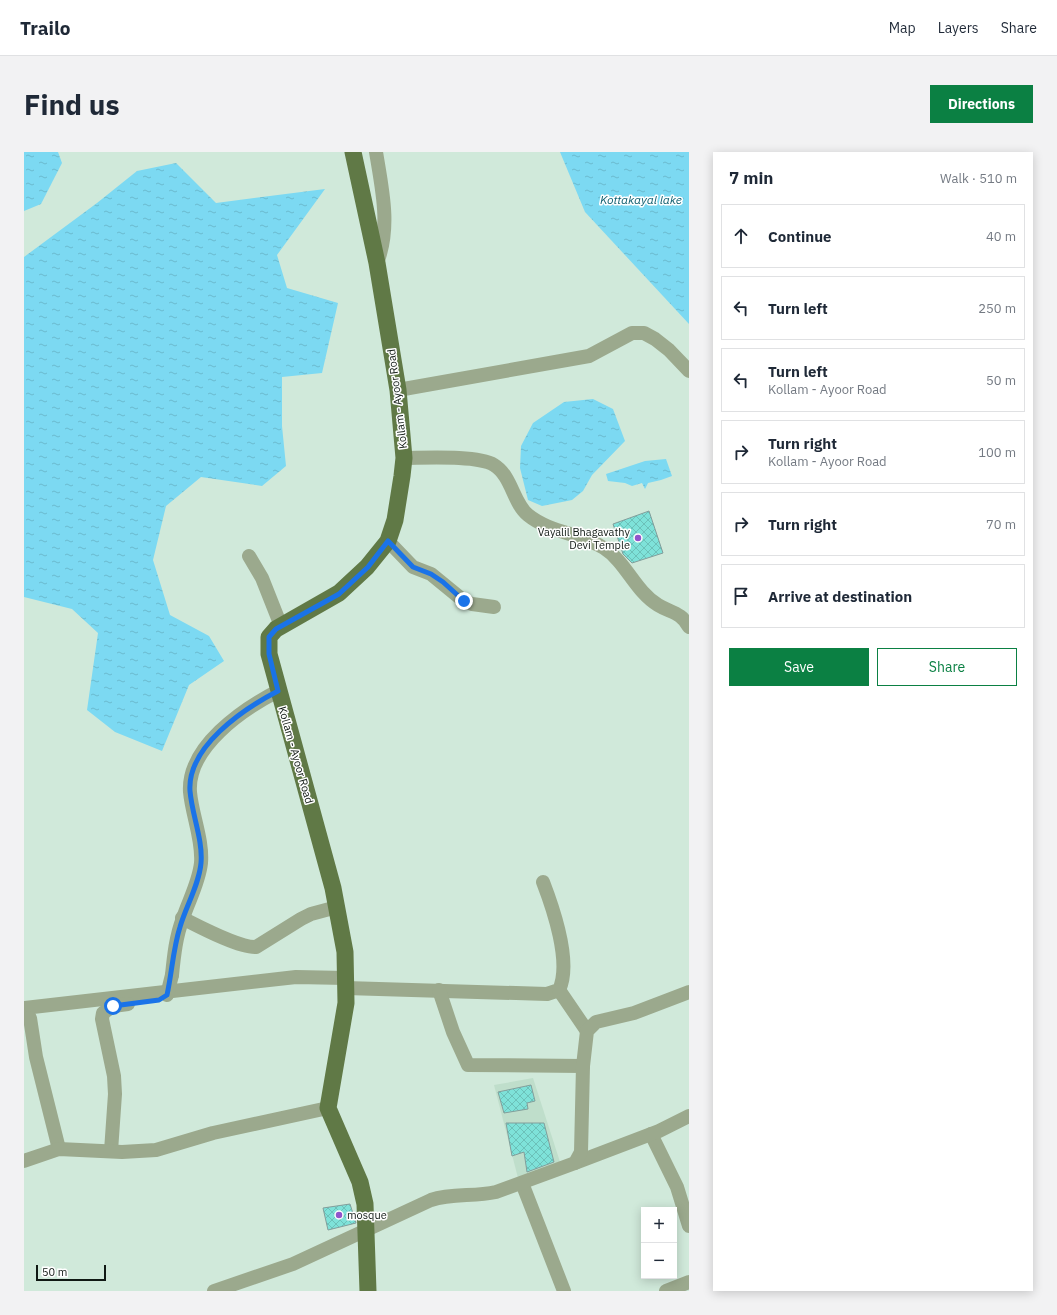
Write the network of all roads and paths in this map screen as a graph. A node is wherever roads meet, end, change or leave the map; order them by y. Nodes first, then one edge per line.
1 (353, 152) edge
2 (376, 152) edge
3 (377, 263) junction
4 (689, 371) edge
5 (398, 390) junction
6 (404, 458) junction
7 (388, 541) junction
8 (249, 556) dead end
9 (494, 607) dead end
10 (281, 626) junction
11 (689, 627) edge
12 (278, 691) junction
13 (543, 882) dead end
14 (337, 907) junction
15 (182, 918) junction
16 (346, 983) junction
17 (439, 990) junction
18 (559, 990) junction
19 (689, 992) edge
20 (27, 1013) edge
21 (587, 1031) junction
22 (583, 1066) junction
23 (328, 1108) junction
24 (689, 1116) edge
25 (650, 1134) junction
26 (60, 1149) junction
27 (111, 1151) junction
28 (24, 1161) edge
29 (575, 1163) junction
30 (522, 1183) junction
31 (689, 1226) edge
32 (367, 1230) junction
33 (689, 1282) edge
34 (214, 1291) edge
35 (368, 1291) edge
36 (564, 1291) edge
37 (666, 1291) edge

1 - 3 main road, Kollam - Ayoor Road
2 - 3 street
3 - 5 main road, Kollam - Ayoor Road
4 - 5 street
5 - 6 main road, Kollam - Ayoor Road
6 - 7 main road, Kollam - Ayoor Road
6 - 11 street
7 - 9 street
7 - 10 main road, Kollam - Ayoor Road
8 - 10 street
10 - 12 main road, Kollam - Ayoor Road
12 - 14 main road, Kollam - Ayoor Road
12 - 15 street
13 - 18 street
14 - 15 street
14 - 16 main road, Kollam - Ayoor Road
15 - 27 street, bridge
16 - 17 street
16 - 20 street
16 - 23 main road, Kollam - Ayoor Road
17 - 18 street
17 - 22 street
18 - 21 street
19 - 21 street
20 - 26 street
21 - 22 street
22 - 29 street
23 - 27 street
23 - 32 main road
24 - 25 street
25 - 29 street
25 - 31 street
26 - 27 street
26 - 28 street
29 - 30 street
30 - 32 street
30 - 36 street
32 - 34 street
32 - 35 main road
33 - 37 street

